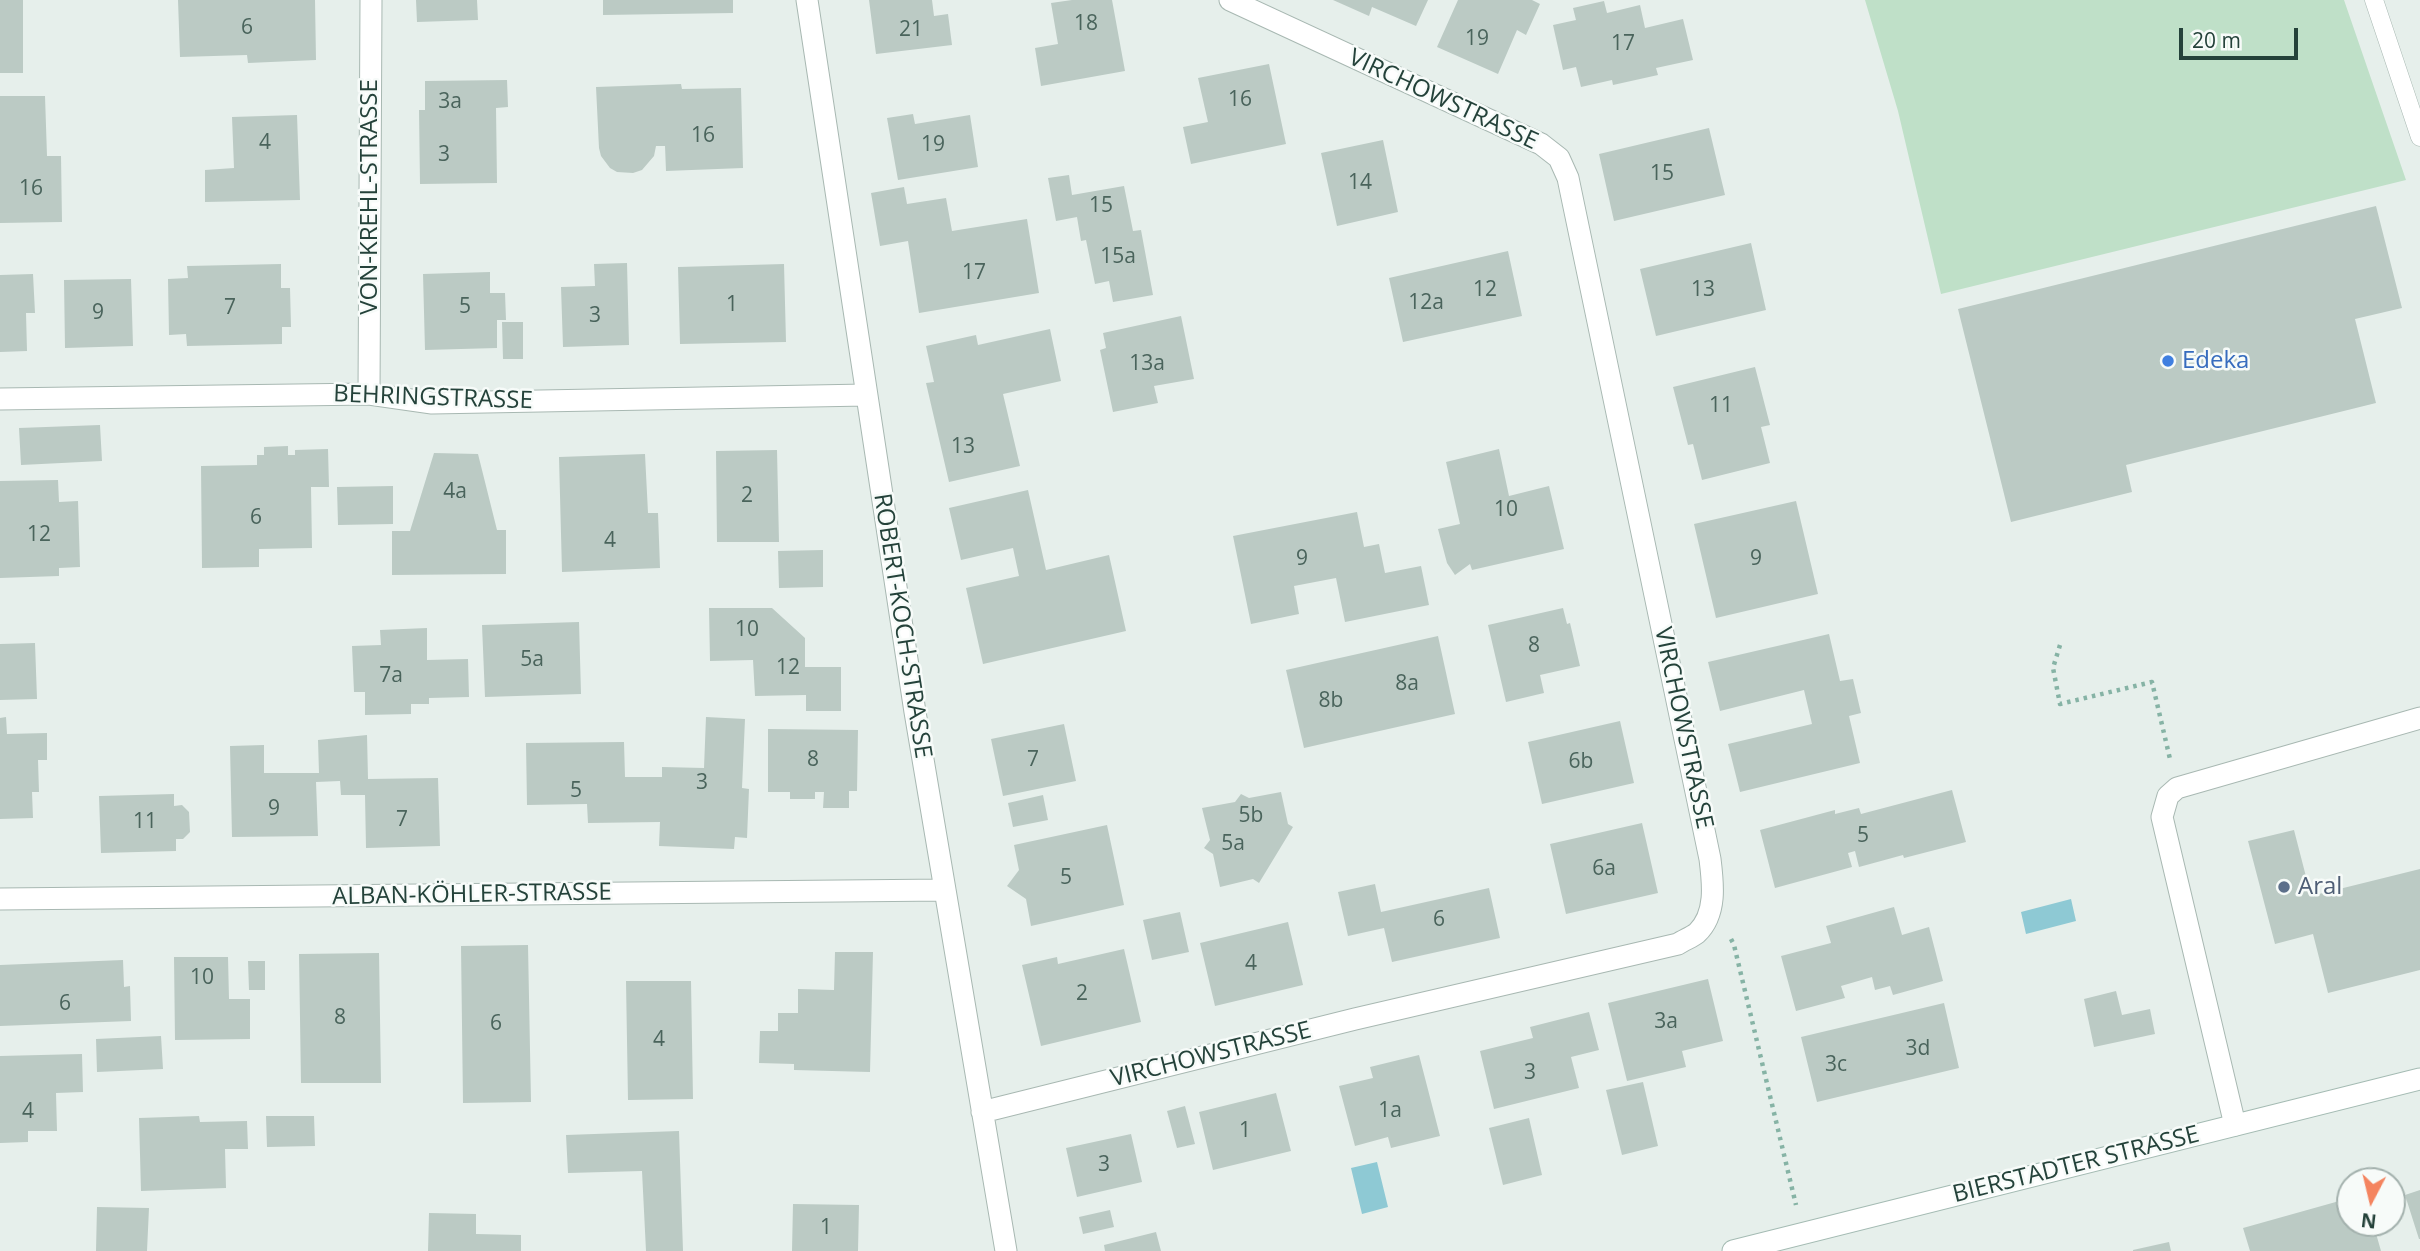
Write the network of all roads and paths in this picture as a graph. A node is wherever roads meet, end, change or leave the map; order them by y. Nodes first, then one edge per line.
1 (370, 0) edge
2 (807, 0) edge
3 (1230, 0) edge
4 (2374, 0) edge
5 (2420, 137) edge
6 (369, 394) junction
7 (866, 395) junction
8 (0, 399) edge
9 (2060, 645) dead end
10 (2420, 718) edge
11 (2165, 740) dead end
12 (944, 890) junction
13 (0, 899) edge
14 (1711, 909) junction
15 (2420, 1079) edge
16 (982, 1112) junction
17 (2235, 1125) junction
18 (1803, 1234) junction
19 (1006, 1251) edge
20 (1732, 1251) edge

1 - 6 street, VON-KREHL-STRASSE
2 - 7 street, ROBERT-KOCH-STRASSE
3 - 14 street, VIRCHOWSTRASSE
4 - 5 lane
6 - 7 street, BEHRINGSTRASSE
6 - 8 street, BEHRINGSTRASSE
7 - 12 street, ROBERT-KOCH-STRASSE
9 - 11 path
10 - 17 street
12 - 13 street, ALBAN-KÖHLER-STRASSE
12 - 16 street, ROBERT-KOCH-STRASSE
14 - 16 street, VIRCHOWSTRASSE
14 - 18 path
15 - 17 street, BIERSTADTER STRASSE
16 - 19 street, ROBERT-KOCH-STRASSE
17 - 18 street, BIERSTADTER STRASSE
18 - 20 street, BIERSTADTER STRASSE

